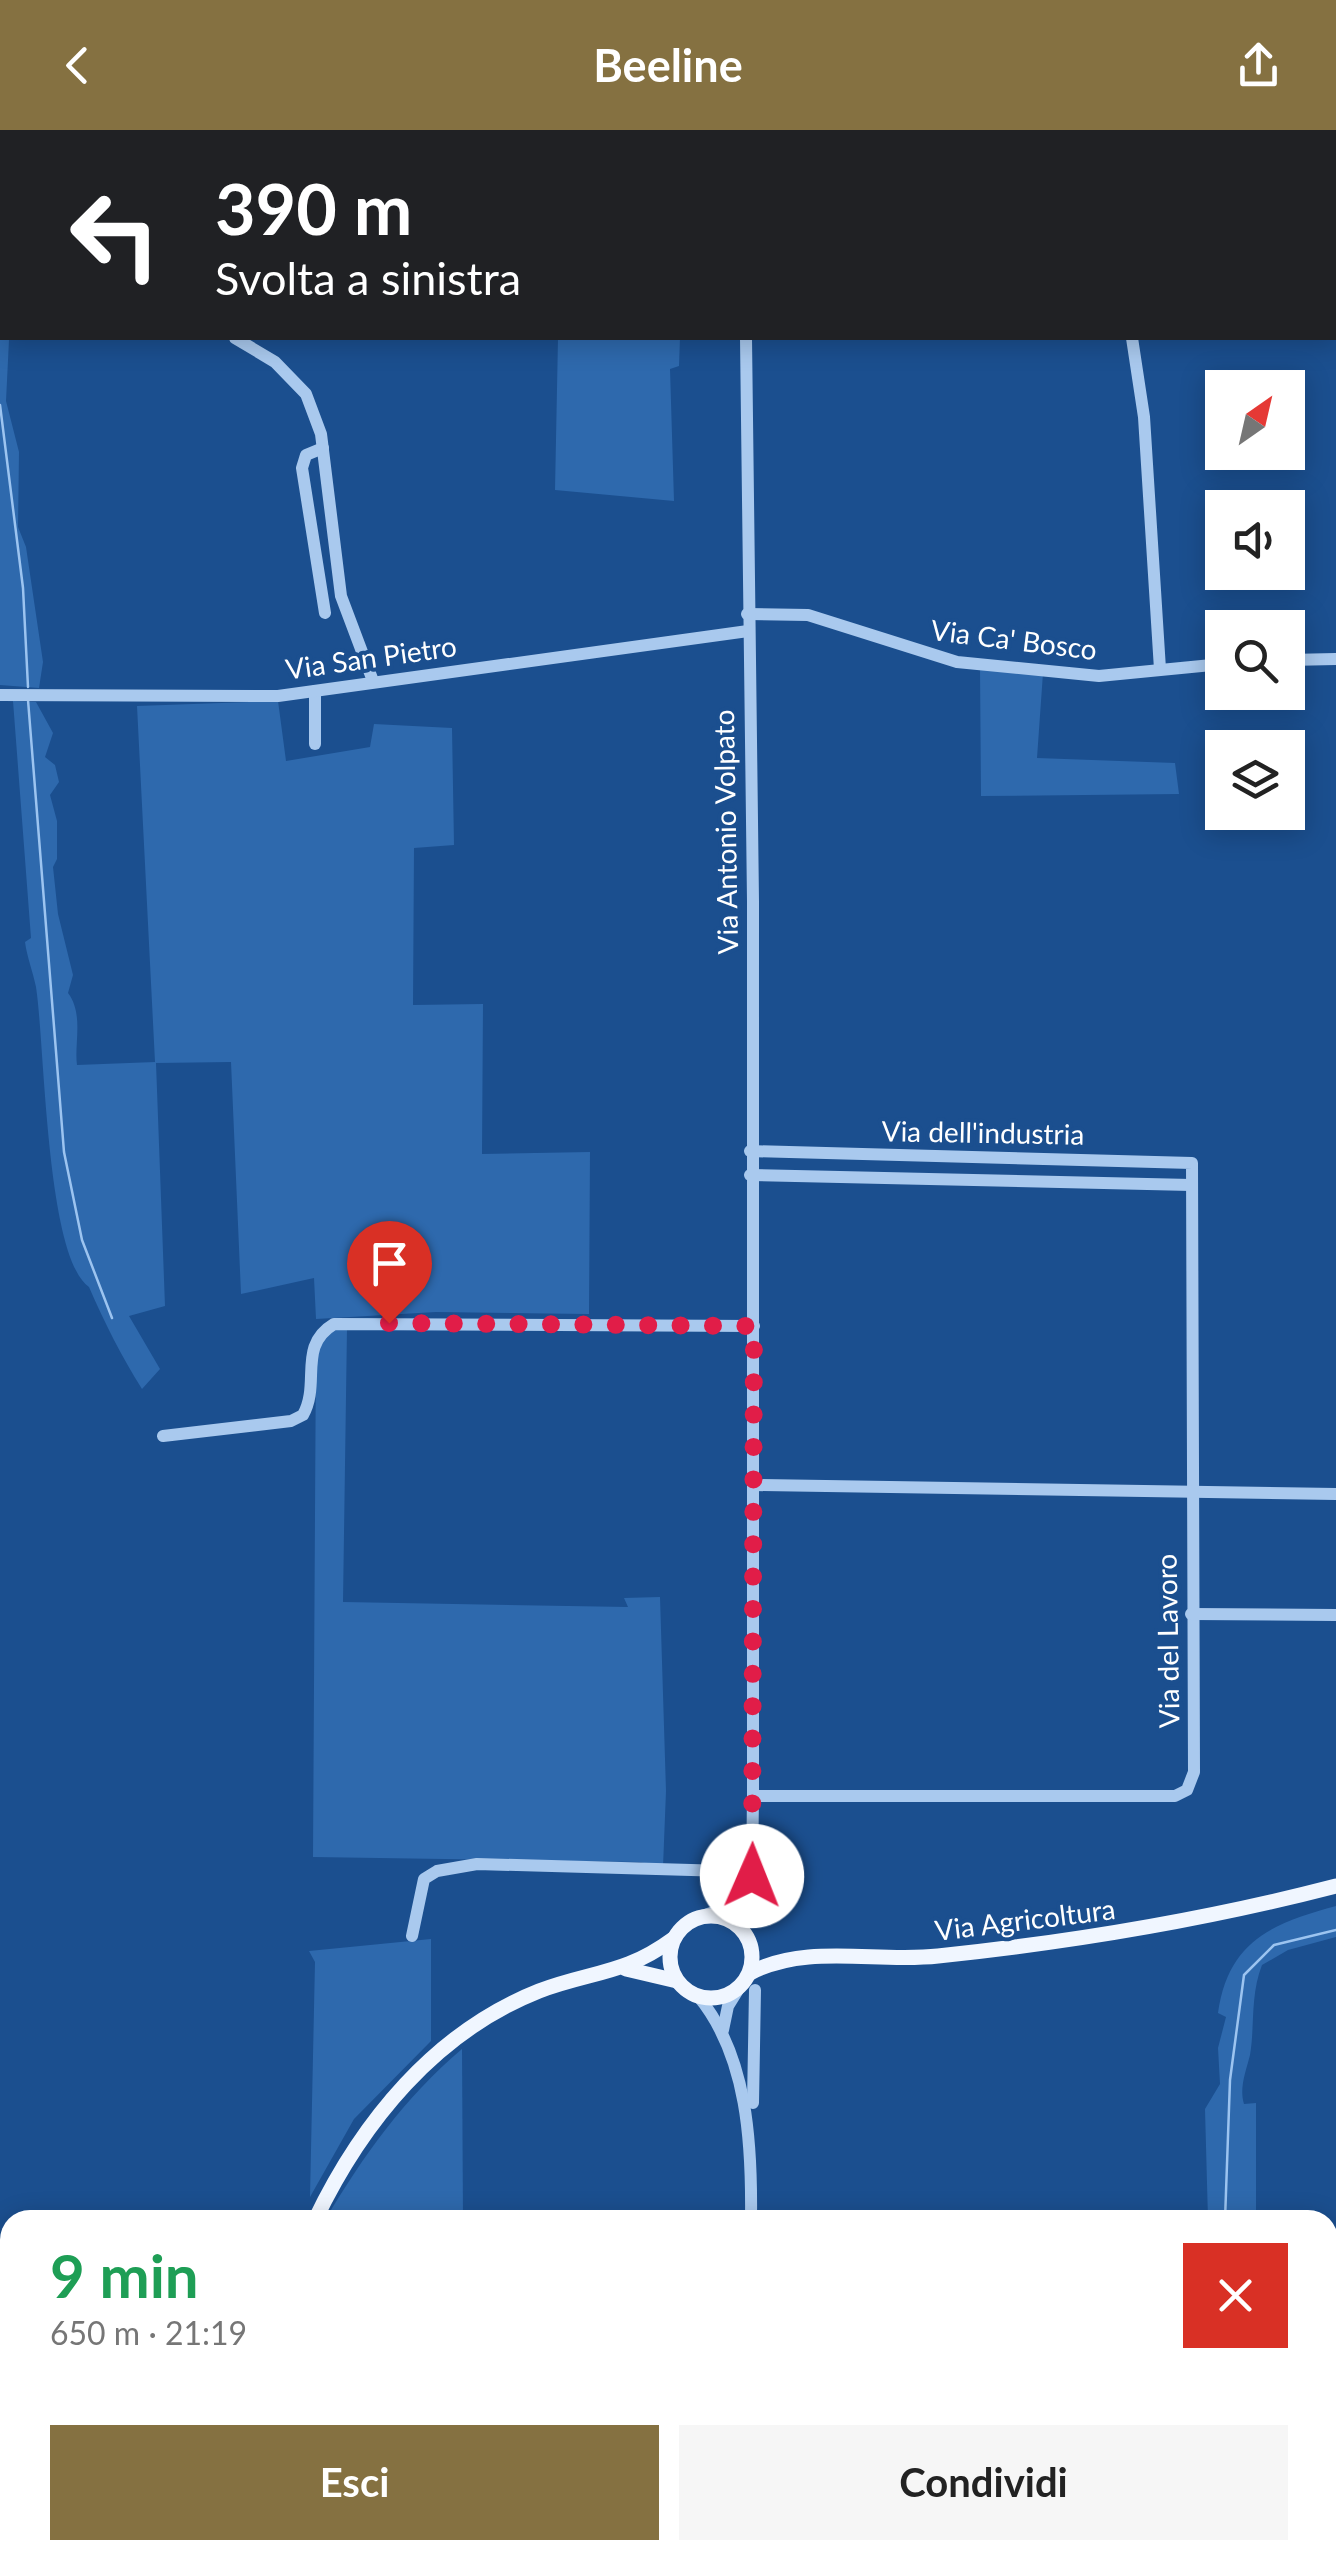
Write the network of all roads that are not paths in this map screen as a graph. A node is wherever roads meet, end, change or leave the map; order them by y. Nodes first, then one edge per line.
1 (239, 340) edge
2 (746, 340) edge
3 (1132, 340) edge
4 (323, 448) junction
5 (325, 613) dead end
6 (747, 614) junction
7 (748, 632) junction
8 (1336, 659) edge
9 (1305, 660) edge
10 (1205, 665) edge
11 (1160, 669) junction
12 (373, 681) junction
13 (315, 691) junction
14 (7, 695) edge
15 (315, 742) dead end
16 (750, 1151) junction
17 (1166, 1162) junction
18 (750, 1176) junction
19 (1166, 1184) junction
20 (1191, 1185) junction
21 (754, 1326) junction
22 (163, 1436) dead end
23 (754, 1484) junction
24 (1190, 1491) junction
25 (1336, 1494) edge
26 (1192, 1614) junction
27 (1336, 1615) edge
28 (753, 1796) junction
29 (750, 1883) junction
30 (1336, 1886) edge
31 (696, 1918) junction
32 (744, 1933) junction
33 (412, 1936) dead end
34 (673, 1940) junction
35 (794, 1958) junction
36 (626, 1969) junction
37 (678, 1981) junction
38 (749, 1983) junction
39 (698, 1996) junction
40 (723, 2030) junction
41 (754, 2052) junction
42 (730, 2054) junction
43 (752, 2103) dead end
44 (320, 2210) edge
45 (752, 2210) edge

1 - 4 street
2 - 6 street, Via Antonio Volpato
3 - 11 street
4 - 5 street
4 - 12 street
6 - 7 street, Via Antonio Volpato
6 - 11 street, Via Ca' Bosco
7 - 12 street, Via San Pietro
7 - 16 street, Via Antonio Volpato
8 - 9 street
10 - 11 street, Via Ca' Bosco
12 - 13 street, Via San Pietro
13 - 14 street, Via San Pietro
13 - 15 street
16 - 17 street, Via dell'industria
16 - 18 street, Via Antonio Volpato
17 - 19 street
17 - 20 street
18 - 19 street, Via dell'industria
18 - 21 street, Via Antonio Volpato
19 - 20 street, Via dell'industria
20 - 24 street
21 - 22 street
21 - 23 street, Via Antonio Volpato
23 - 24 street
23 - 28 street, Via Antonio Volpato
24 - 25 street
24 - 26 street, Via del Lavoro
26 - 27 street
26 - 28 street, Via del Lavoro
28 - 29 street, Via Antonio Volpato
29 - 31 street
29 - 32 street, Via Antonio Volpato
29 - 33 street
30 - 35 main road, Via Agricoltura
31 - 32 main road
31 - 34 main road
32 - 35 main road, Via Agricoltura
32 - 38 main road
34 - 36 main road
34 - 37 main road
35 - 38 main road, Via Agricoltura
36 - 37 main road
36 - 44 main road
37 - 39 main road
38 - 39 main road
38 - 40 street
38 - 41 street
39 - 40 street
40 - 42 street
41 - 42 street
41 - 43 street
42 - 45 street

